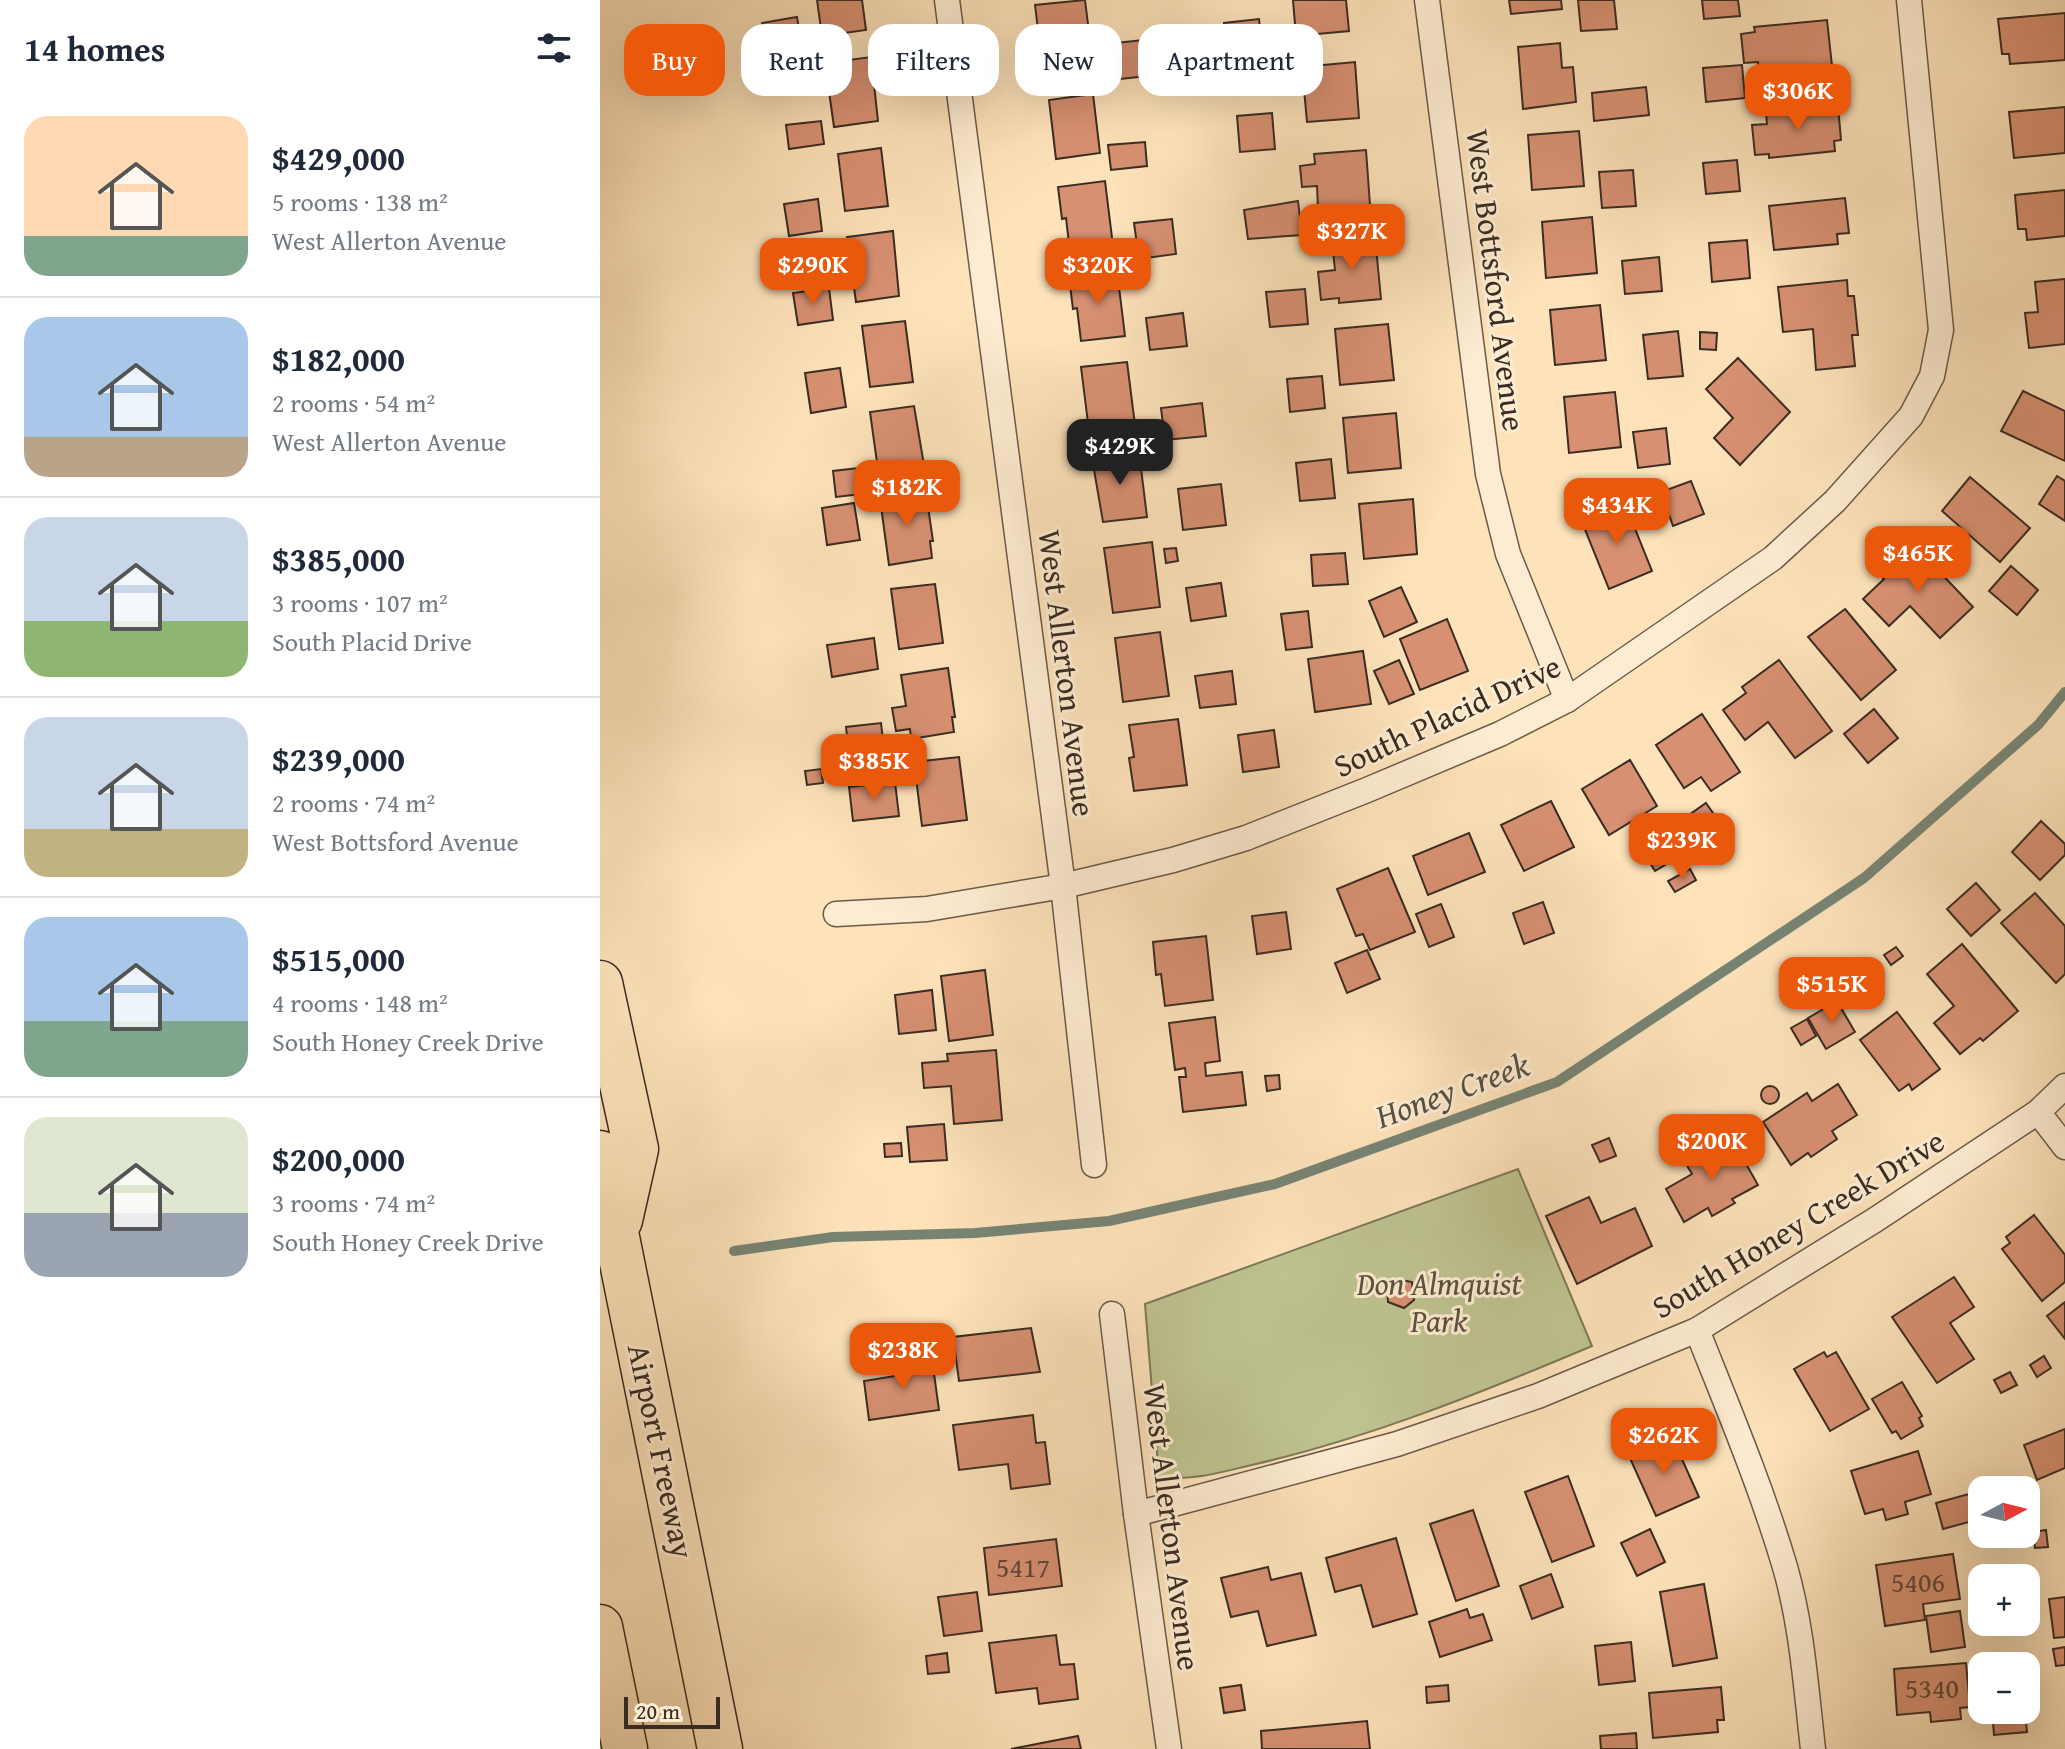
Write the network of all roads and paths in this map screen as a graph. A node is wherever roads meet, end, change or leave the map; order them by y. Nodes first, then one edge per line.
1 (947, 0) edge
2 (1427, 0) edge
3 (1909, 0) edge
4 (1567, 700) junction
5 (1063, 886) junction
6 (836, 914) dead end
7 (600, 983) edge
8 (2065, 1086) edge
9 (2038, 1112) junction
10 (2065, 1147) edge
11 (600, 1153) edge
12 (1094, 1165) dead end
13 (617, 1234) junction
14 (1112, 1314) dead end
15 (1697, 1330) junction
16 (1136, 1514) junction
17 (600, 1627) edge
18 (625, 1749) edge
19 (720, 1749) edge
20 (1169, 1749) edge
21 (1813, 1749) edge

1 - 5 street, West Allerton Avenue
2 - 4 street, West Bottsford Avenue
3 - 4 street, South Placid Drive
4 - 5 street, South Placid Drive
5 - 6 street, South Placid Drive
5 - 12 street, West Allerton Avenue
7 - 13 highway
8 - 9 street, South Honey Creek Drive
9 - 10 street
9 - 15 street, South Honey Creek Drive
11 - 13 highway, Airport Freeway
13 - 19 highway, Airport Freeway
14 - 16 street, West Allerton Avenue
15 - 16 street, South Honey Creek Drive
15 - 21 street
16 - 20 street, West Allerton Avenue
17 - 18 highway

